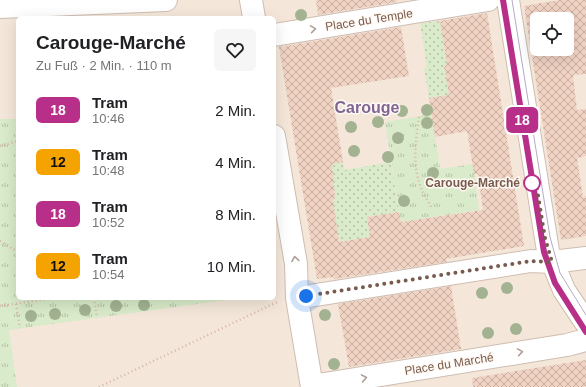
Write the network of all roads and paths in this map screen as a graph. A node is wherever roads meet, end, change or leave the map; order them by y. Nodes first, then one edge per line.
1 (166, 0) edge
2 (251, 0) edge
3 (488, 0) edge
4 (508, 0) edge
5 (0, 7) edge
6 (254, 16) edge
7 (276, 35) edge
8 (419, 117) dead end
9 (16, 142) edge
10 (0, 146) edge
11 (276, 148) edge
12 (431, 207) dead end
13 (0, 241) edge
14 (16, 251) edge
15 (586, 258) edge
16 (552, 262) junction
17 (289, 299) junction
18 (40, 300) edge
19 (94, 300) edge
20 (16, 304) junction
21 (0, 306) edge
22 (97, 318) dead end
23 (586, 323) edge
24 (20, 328) dead end
25 (586, 340) edge
26 (391, 380) edge
27 (99, 387) edge
28 (312, 387) edge

1 - 5 street
2 - 6 street
7 -> 3 street, Place du Temple
4 - 16 street
8 - 12 path
9 - 10 path
17 -> 11 street
13 - 14 path
15 - 16 street
16 - 17 street
16 - 23 street
17 - 27 path
17 - 28 street
18 - 20 path
19 - 22 path
20 - 21 path
20 - 24 path
26 -> 25 street, Place du Marché
28 -> 26 street, Place du Marché

